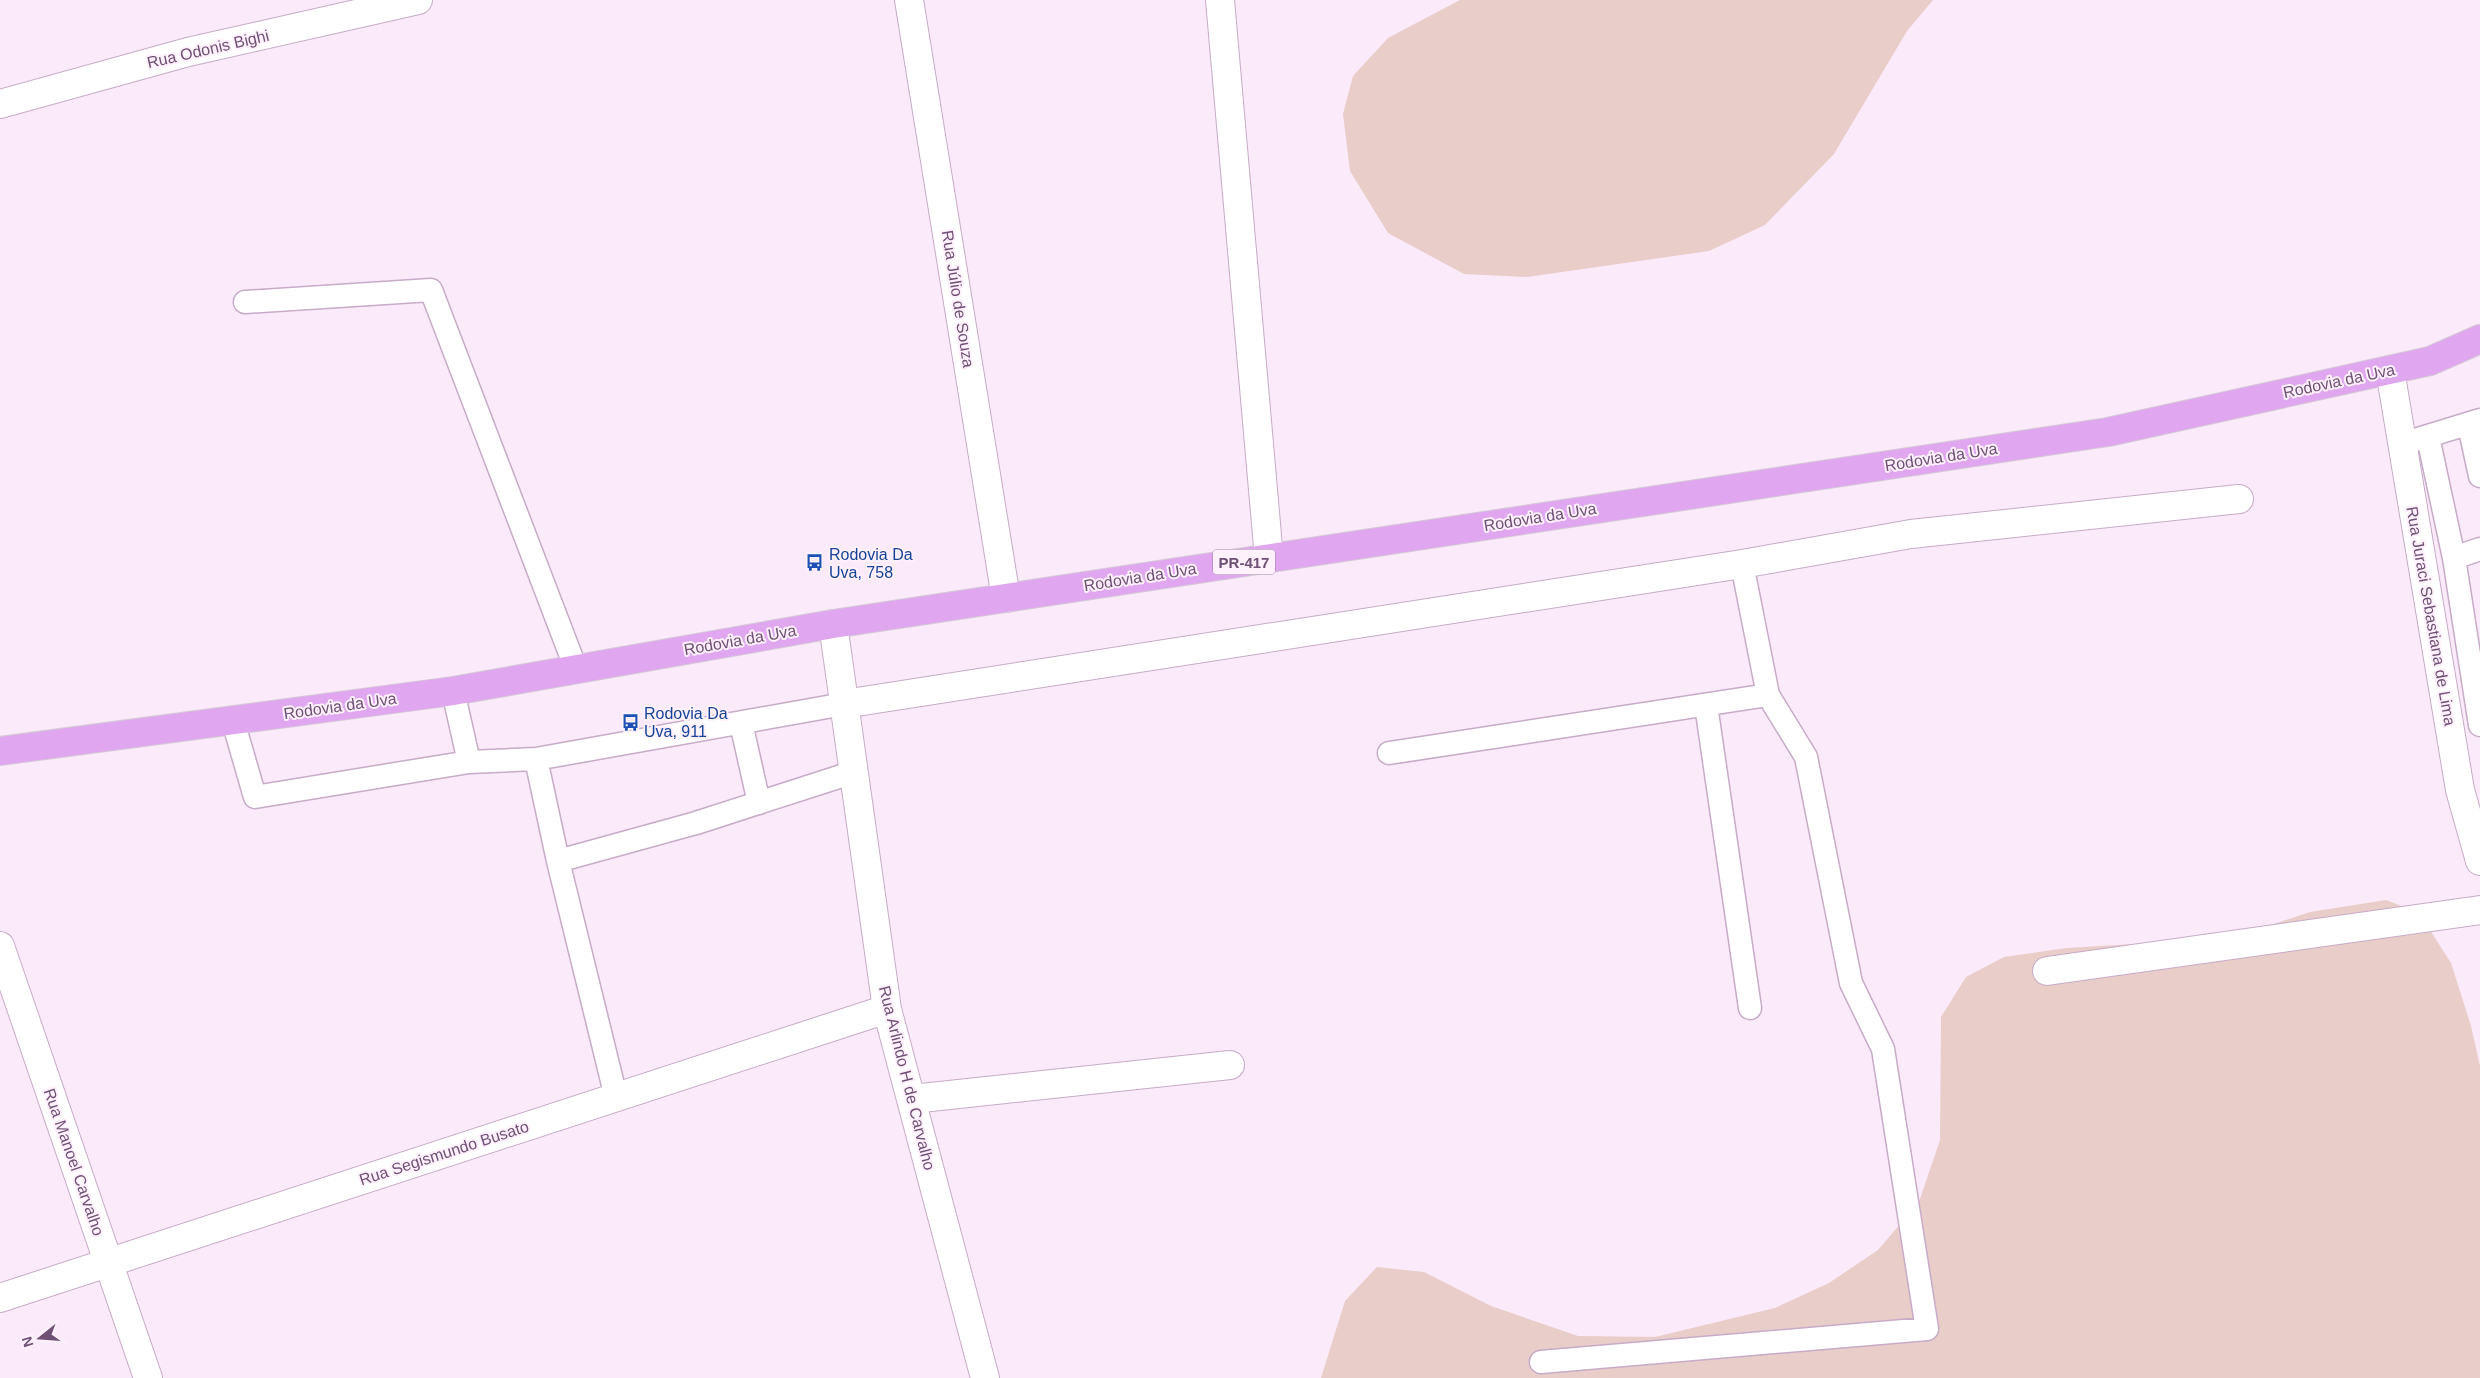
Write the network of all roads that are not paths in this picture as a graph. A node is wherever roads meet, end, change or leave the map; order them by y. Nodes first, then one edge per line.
1 (418, 0) edge
2 (909, 0) edge
3 (1220, 0) edge
4 (0, 104) edge
5 (245, 302) dead end
6 (2480, 339) edge
7 (2390, 370) junction
8 (2475, 422) edge
9 (2428, 437) junction
10 (2402, 443) junction
11 (2480, 476) edge
12 (2238, 499) dead end
13 (2480, 548) edge
14 (1269, 558) junction
15 (2454, 558) junction
16 (1742, 564) junction
17 (1006, 598) junction
18 (833, 624) junction
19 (576, 669) junction
20 (2476, 675) edge
21 (453, 691) junction
22 (1768, 695) junction
23 (844, 704) junction
24 (1706, 705) junction
25 (233, 721) junction
26 (741, 722) junction
27 (2480, 725) edge
28 (0, 751) edge
29 (1389, 753) dead end
30 (536, 759) junction
31 (469, 762) junction
32 (854, 772) junction
33 (759, 803) junction
34 (558, 861) junction
35 (2480, 861) edge
36 (2480, 910) edge
37 (0, 946) edge
38 (2047, 971) dead end
39 (1750, 1008) dead end
40 (887, 1009) junction
41 (1230, 1065) dead end
42 (616, 1097) junction
43 (912, 1099) junction
44 (108, 1263) junction
45 (0, 1298) edge
46 (1541, 1362) dead end
47 (148, 1378) edge
48 (985, 1378) edge

1 - 4 street, Rua Odonis Bighi
2 - 17 street, Rua Júlio de Souza
3 - 14 street
5 - 19 lane
6 - 7 highway, Rodovia da Uva / PR-417
7 - 10 street, Rua Juraci Sebastiana de Lima
7 - 14 highway, Rodovia da Uva / PR-417
8 - 9 lane
8 - 11 lane
9 - 10 lane
9 - 15 lane
10 - 35 street, Rua Juraci Sebastiana de Lima
12 - 16 street
13 - 15 lane
14 - 17 highway, Rodovia da Uva / PR-417
15 - 20 lane
16 - 22 lane
16 - 23 street
17 - 18 highway, Rodovia da Uva / PR-417
18 - 19 highway, Rodovia da Uva / PR-417
18 - 23 street, Rua Arlindo H de Carvalho
19 - 21 highway, Rodovia da Uva / PR-417
20 - 27 lane
21 - 25 highway, Rodovia da Uva / PR-417
21 - 31 lane
22 - 24 lane
22 - 46 lane
23 - 26 lane
23 - 32 street, Rua Arlindo H de Carvalho
24 - 29 lane
24 - 39 lane
25 - 28 highway, Rodovia da Uva / PR-417
25 - 31 lane
26 - 30 lane
26 - 33 lane
30 - 31 lane
30 - 34 lane
32 - 33 lane
32 - 40 street, Rua Arlindo H de Carvalho
33 - 34 lane
34 - 42 lane
36 - 38 street
37 - 44 street, Rua Manoel Carvalho
40 - 42 street, Rua Segismundo Busato
40 - 43 street, Rua Arlindo H de Carvalho
41 - 43 street
42 - 44 street, Rua Segismundo Busato
43 - 48 street, Rua Arlindo H de Carvalho
44 - 45 street, Rua Segismundo Busato
44 - 47 street, Rua Manoel Carvalho

